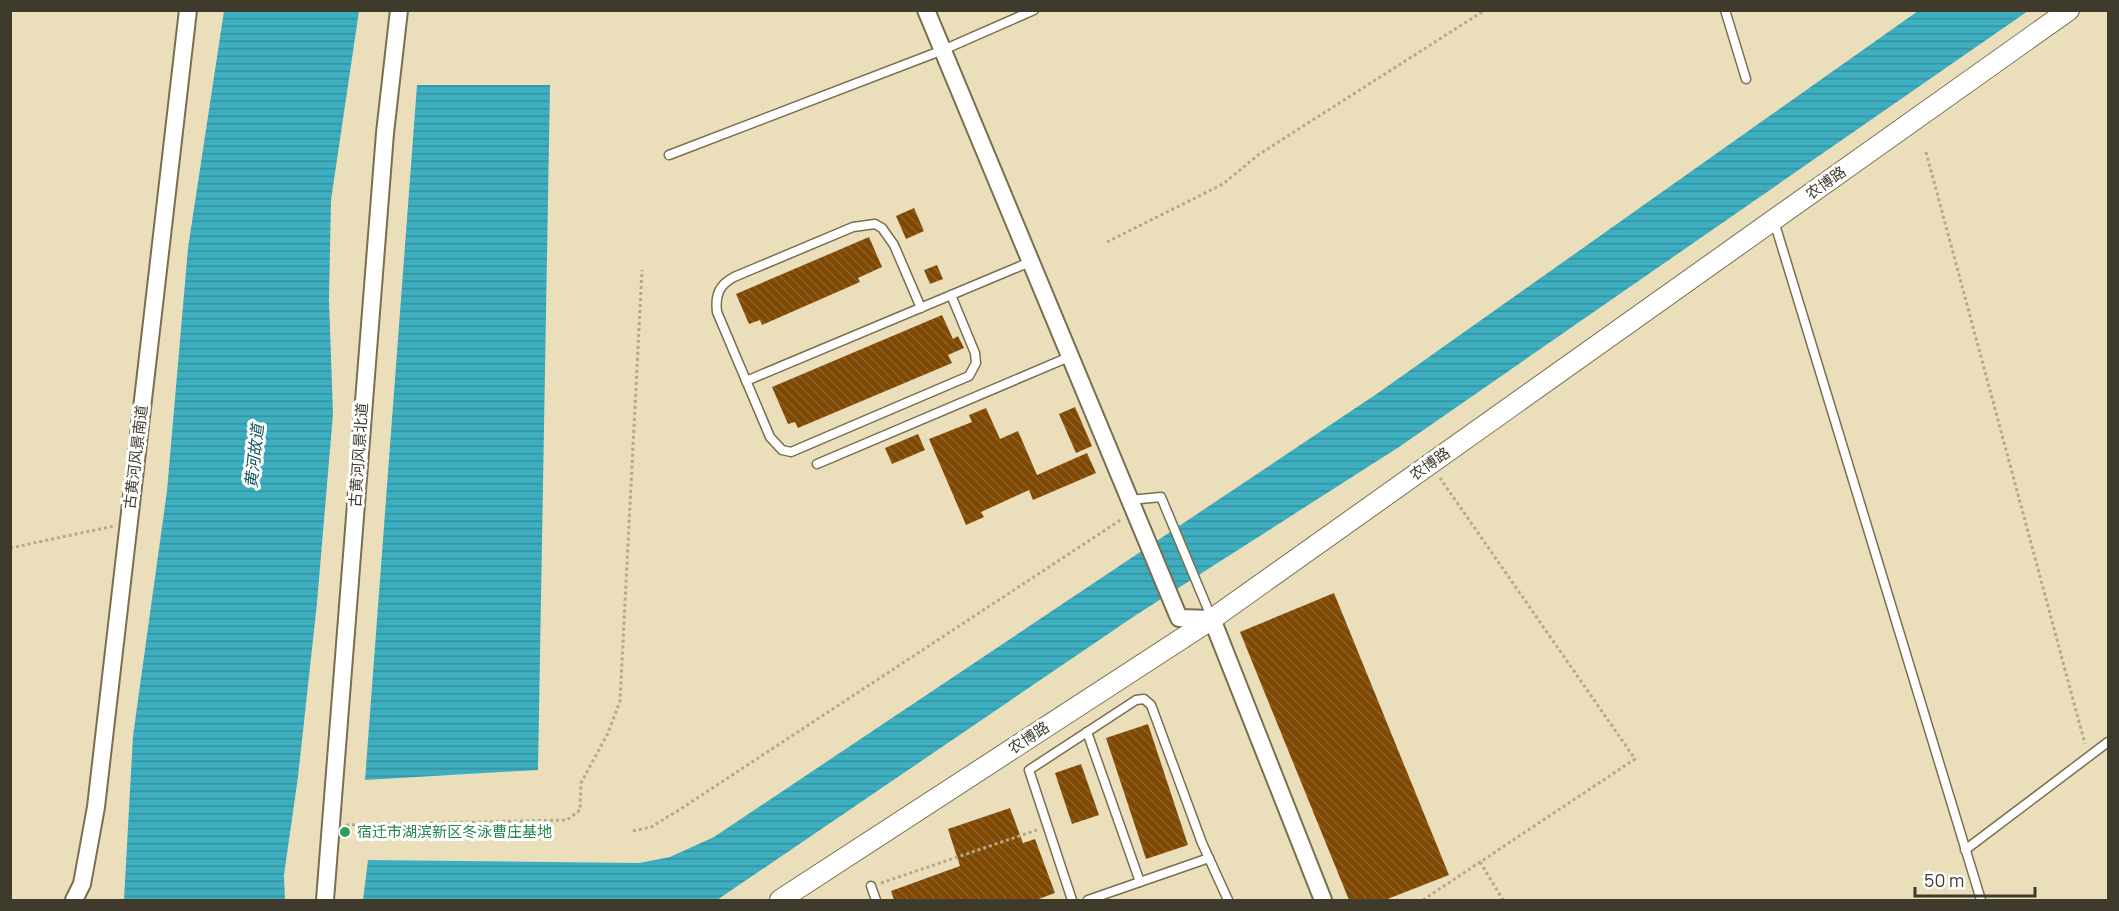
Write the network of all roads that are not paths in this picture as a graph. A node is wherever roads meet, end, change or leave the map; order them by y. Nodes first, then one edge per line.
1 (188, 10) edge
2 (399, 10) edge
3 (926, 10) edge
4 (1034, 10) edge
5 (1725, 10) edge
6 (2069, 10) edge
7 (943, 50) junction
8 (1746, 79) dead end
9 (669, 155) dead end
10 (1774, 220) junction
11 (1030, 262) junction
12 (951, 295) junction
13 (921, 308) junction
14 (1069, 357) junction
15 (746, 381) junction
16 (817, 464) dead end
17 (1131, 506) junction
18 (1212, 619) junction
19 (1087, 732) junction
20 (2109, 742) edge
21 (1965, 850) junction
22 (1209, 858) junction
23 (1140, 882) junction
24 (871, 886) road end
25 (74, 900) edge
26 (325, 900) edge
27 (780, 900) edge
28 (876, 900) edge
29 (1072, 900) edge
30 (1088, 900) edge
31 (1228, 900) edge
32 (1323, 900) edge
33 (1981, 900) edge

1 - 25 street, 古黄河风景南道
2 - 26 street, 古黄河风景北道
3 - 7 street
4 - 7 lane
5 - 8 lane
6 - 10 street, 农博路
7 - 9 lane
7 - 11 street
10 - 18 street, 农博路
10 - 21 lane
11 - 12 lane
11 - 14 street
12 - 13 lane
12 - 15 lane
13 - 15 lane
13 - 15 lane
14 - 16 lane
14 - 17 street
17 - 18 street
17 - 18 lane
18 - 27 street, 农博路
18 - 32 street
19 - 22 lane
19 - 23 lane
19 - 29 lane
20 - 21 lane
21 - 33 lane
22 - 23 lane
22 - 31 lane
23 - 30 lane
24 - 28 lane

